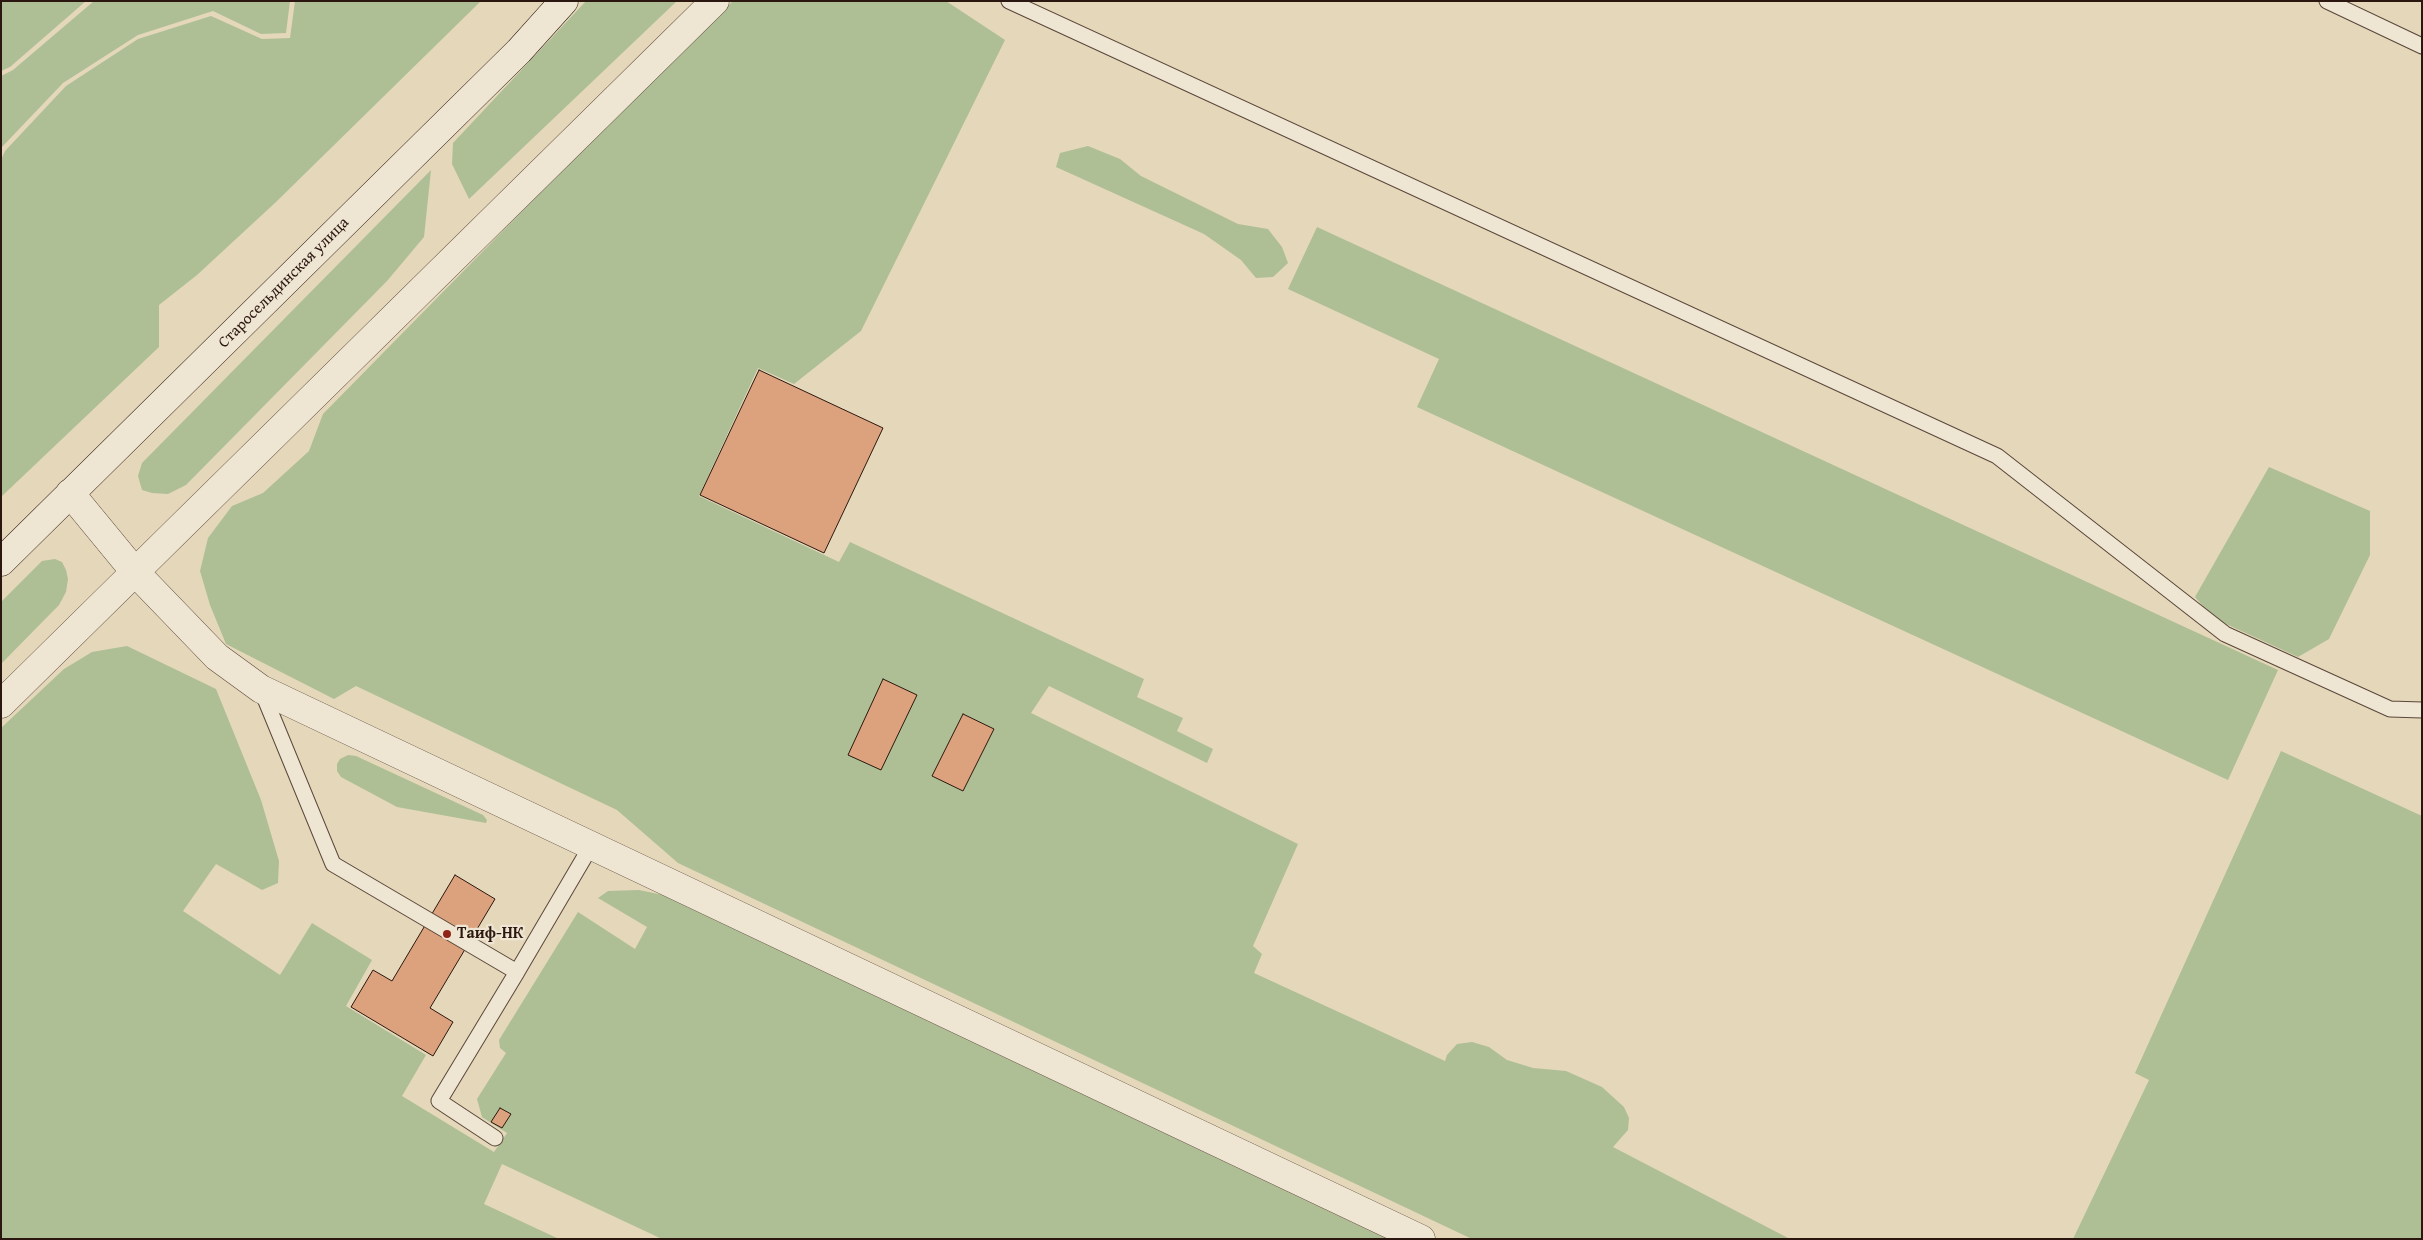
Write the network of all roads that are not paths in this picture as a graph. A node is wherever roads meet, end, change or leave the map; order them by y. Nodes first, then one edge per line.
1 (564, 1) edge
2 (715, 1) edge
3 (1009, 1) edge
4 (2327, 1) edge
5 (2422, 46) edge
6 (70, 493) junction
7 (1, 562) edge
8 (135, 572) junction
9 (261, 689) junction
10 (1, 704) edge
11 (2422, 710) edge
12 (591, 846) junction
13 (517, 972) junction
14 (495, 1138) dead end
15 (1421, 1239) edge

1 - 6 street, Старосельдинская улица
2 - 8 street
3 - 11 lane
4 - 5 lane
6 - 7 street, Старосельдинская улица
6 - 8 street
8 - 9 street
8 - 10 street
9 - 12 street
9 - 13 lane
12 - 13 lane
12 - 15 street
13 - 14 lane

